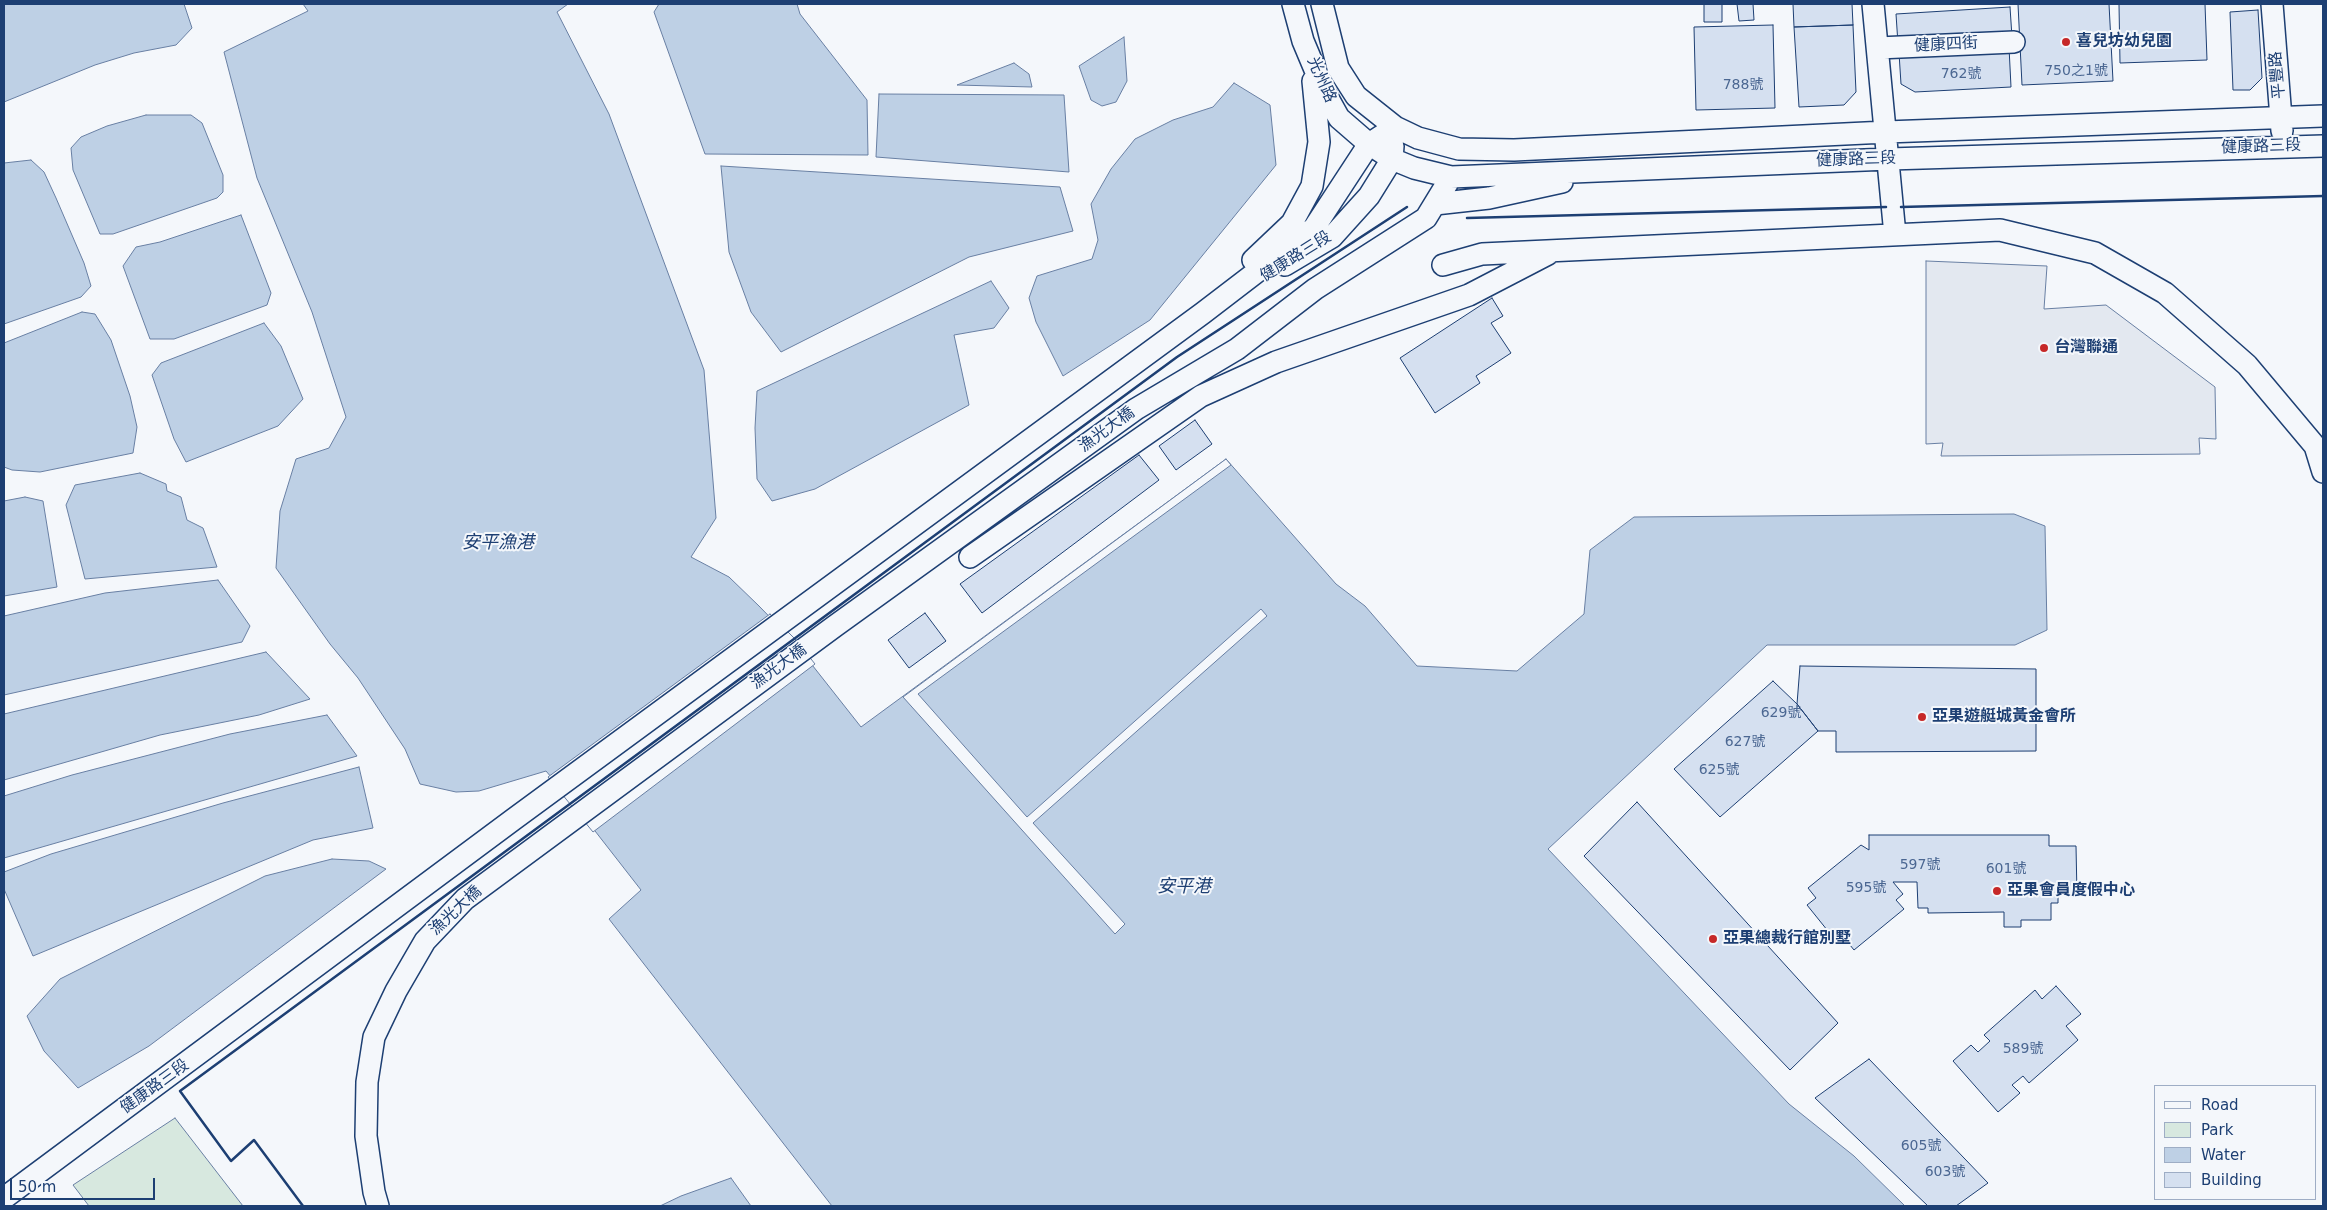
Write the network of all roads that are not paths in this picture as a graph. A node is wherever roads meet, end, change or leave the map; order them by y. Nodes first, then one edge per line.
1 (1293, 4) edge
2 (1322, 4) edge
3 (1873, 4) edge
4 (2272, 4) edge
5 (1304, 41) junction
6 (2014, 42) dead end
7 (1878, 48) junction
8 (2323, 116) edge
9 (2281, 117) junction
10 (1395, 127) junction
11 (1886, 132) junction
12 (1370, 144) junction
13 (2283, 146) junction
14 (2323, 146) edge
15 (1392, 159) junction
16 (1889, 159) junction
17 (1624, 170) junction
18 (1451, 177) junction
19 (1435, 204) junction
20 (1895, 235) junction
21 (1555, 250) junction
22 (1443, 265) dead end
23 (1203, 313) junction
24 (1042, 432) joint
25 (2323, 472) edge
26 (970, 557) dead end
27 (305, 975) joint
28 (4, 1198) edge
29 (378, 1206) edge

1 - 5 street, 光州路
2 - 10 street, 光州路
3 - 7 street
4 - 9 street, 平豐路
5 - 12 street, 光州路
5 - 23 street
6 - 7 street, 健康四街
7 - 11 street
8 - 9 street, 健康路三段
9 - 11 street, 健康路三段
9 - 13 street, 平豐路
10 - 11 street, 健康路三段
10 - 12 street, 健康路三段
10 - 15 street, 健康路三段
11 - 16 street
12 - 15 street, 健康路三段
12 - 23 street, 健康路三段
13 - 14 street, 健康路三段
13 - 16 street, 健康路三段
15 - 18 street, 健康路三段
15 - 23 street, 健康路三段
16 - 17 street, 健康路三段
16 - 20 street
17 - 18 street, 健康路三段
17 - 19 street
18 - 19 street, 漁光大橋
19 - 29 street, 漁光大橋
20 - 21 street
20 - 25 street
21 - 22 street
21 - 26 street
23 - 24 street, 健康路三段
24 - 27 street, 漁光大橋
27 - 28 street, 健康路三段

